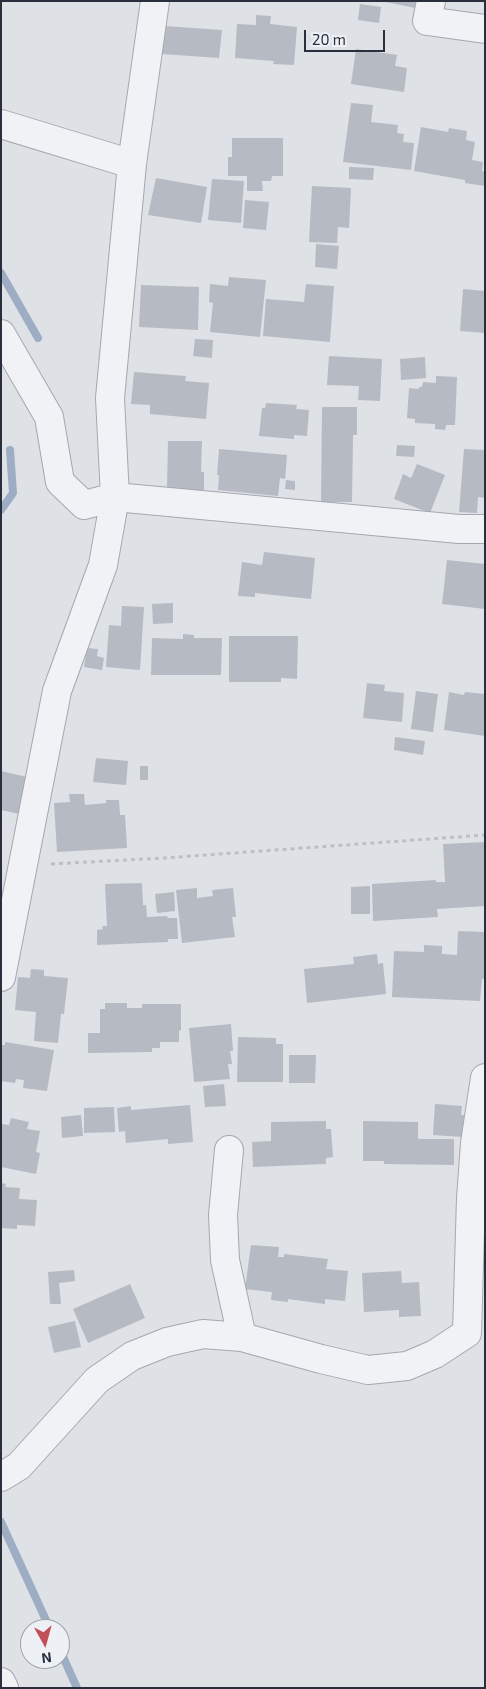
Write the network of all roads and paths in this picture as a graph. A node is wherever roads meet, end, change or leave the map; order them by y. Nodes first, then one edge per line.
1 (155, 1) edge
2 (431, 1) edge
3 (485, 30) edge
4 (1, 124) edge
5 (132, 164) junction
6 (1, 334) edge
7 (115, 497) junction
8 (485, 529) edge
9 (485, 835) edge
10 (22, 865) junction
11 (1, 977) edge
12 (485, 1078) edge
13 (230, 1150) dead end
14 (242, 1337) junction
15 (1, 1477) edge
16 (1, 1682) edge
17 (4, 1688) edge

1 - 5 street
2 - 3 street
4 - 5 street
5 - 7 street
6 - 7 street
7 - 8 street
7 - 10 street
9 - 10 path
10 - 11 street
12 - 14 street
13 - 14 street
14 - 15 street
16 - 17 street

